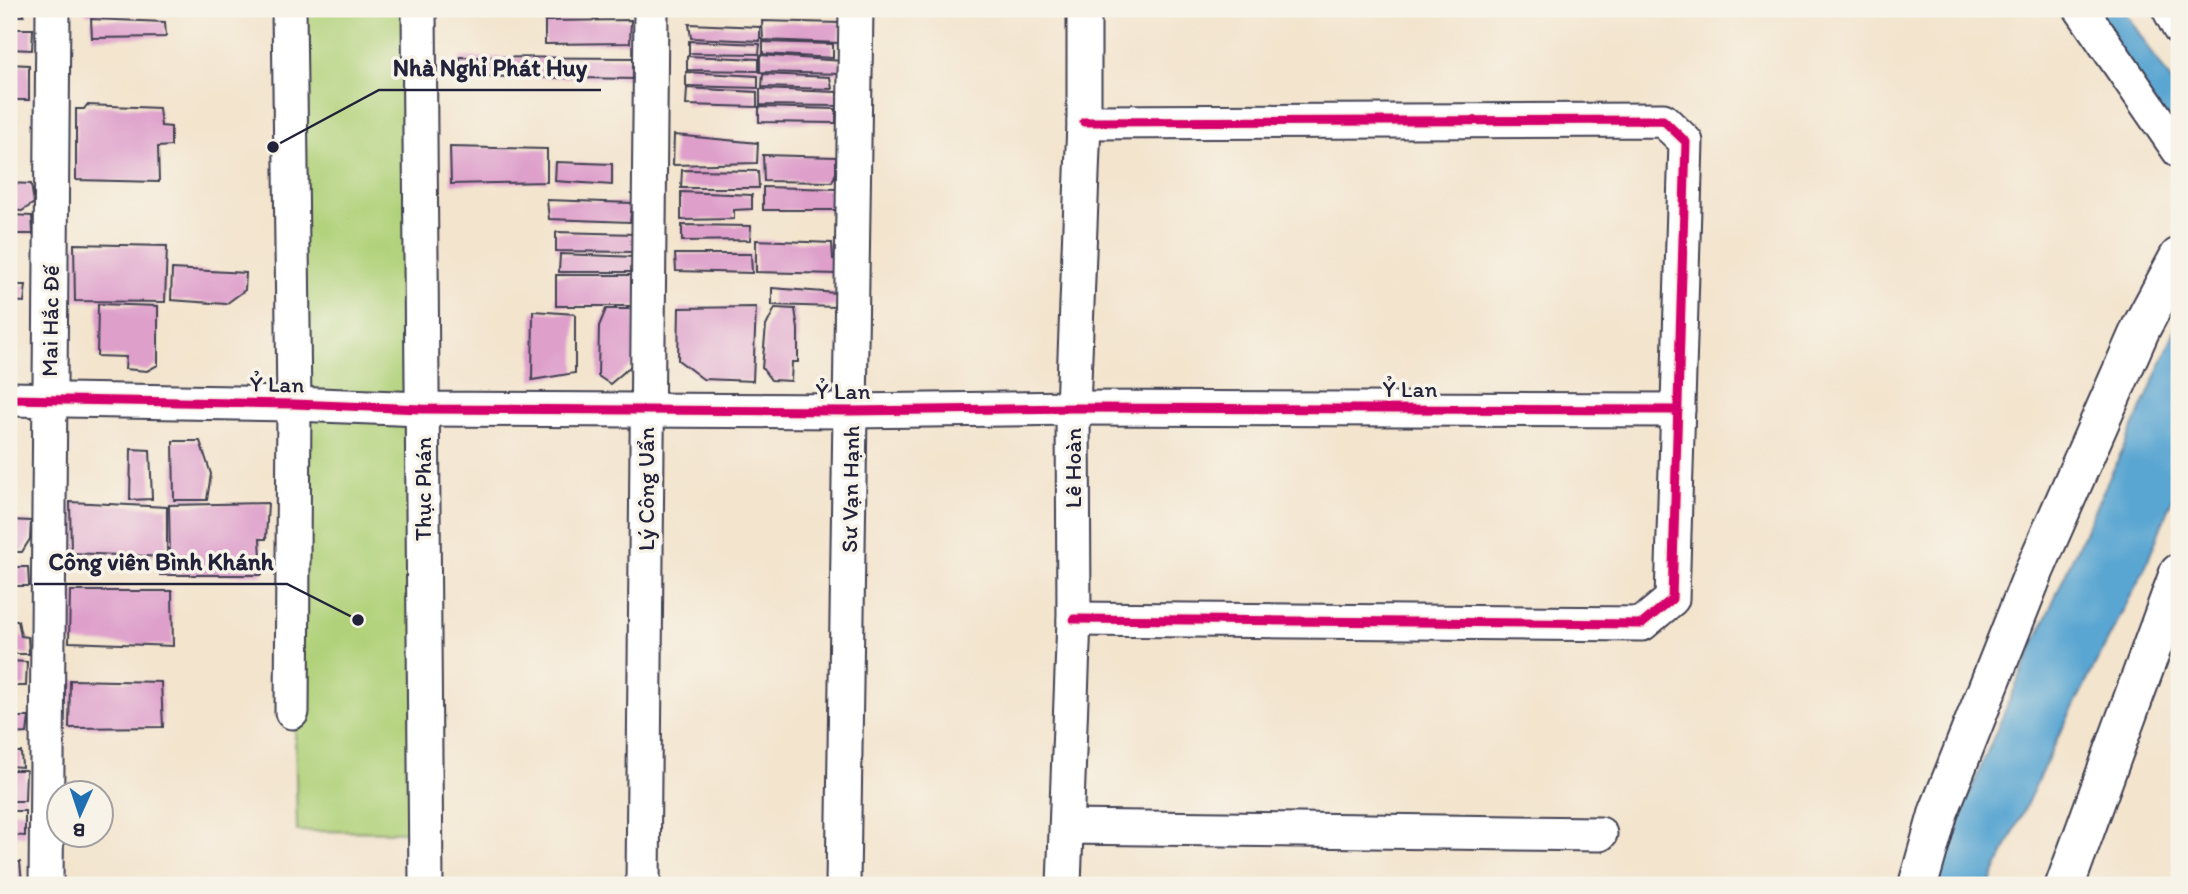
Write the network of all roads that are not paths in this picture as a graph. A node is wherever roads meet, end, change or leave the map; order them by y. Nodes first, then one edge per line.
1 (53, 9) edge
2 (289, 9) edge
3 (419, 9) edge
4 (651, 9) edge
5 (856, 9) edge
6 (1084, 9) edge
7 (2081, 9) edge
8 (2169, 9) edge
9 (2179, 28) edge
10 (1084, 122) junction
11 (2179, 151) edge
12 (2179, 257) edge
13 (9, 399) edge
14 (50, 399) junction
15 (295, 404) junction
16 (1073, 408) junction
17 (422, 409) junction
18 (646, 409) junction
19 (1678, 410) junction
20 (851, 411) junction
21 (2179, 573) edge
22 (1074, 620) junction
23 (292, 712) dead end
24 (1068, 827) junction
25 (1601, 834) dead end
26 (46, 885) edge
27 (426, 885) edge
28 (643, 885) edge
29 (843, 885) edge
30 (1064, 885) edge
31 (1918, 885) edge
32 (2064, 885) edge

1 - 14 street, Mai Hắc Đế
2 - 15 street
3 - 17 street, Thục Phán
4 - 18 street, Lý Công Uẩn
5 - 20 street, Sư Vạn Hạnh
6 - 10 street, Lê Hoàn
7 - 11 street
8 - 9 street
10 - 16 street, Lê Hoàn
10 - 19 street
12 - 31 street
13 - 14 street, Ỷ Lan
14 - 15 street, Ỷ Lan
14 - 26 street, Mai Hắc Đế
15 - 17 street, Ỷ Lan
15 - 23 street
16 - 19 street, Ỷ Lan
16 - 20 street, Ỷ Lan
16 - 22 street, Lê Hoàn
17 - 18 street, Ỷ Lan
17 - 27 street, Thục Phán
18 - 20 street, Ỷ Lan
18 - 28 street, Lý Công Uẩn
19 - 22 street
20 - 29 street, Sư Vạn Hạnh
21 - 32 street
22 - 24 street, Lê Hoàn
24 - 25 street
24 - 30 street, Lê Hoàn

